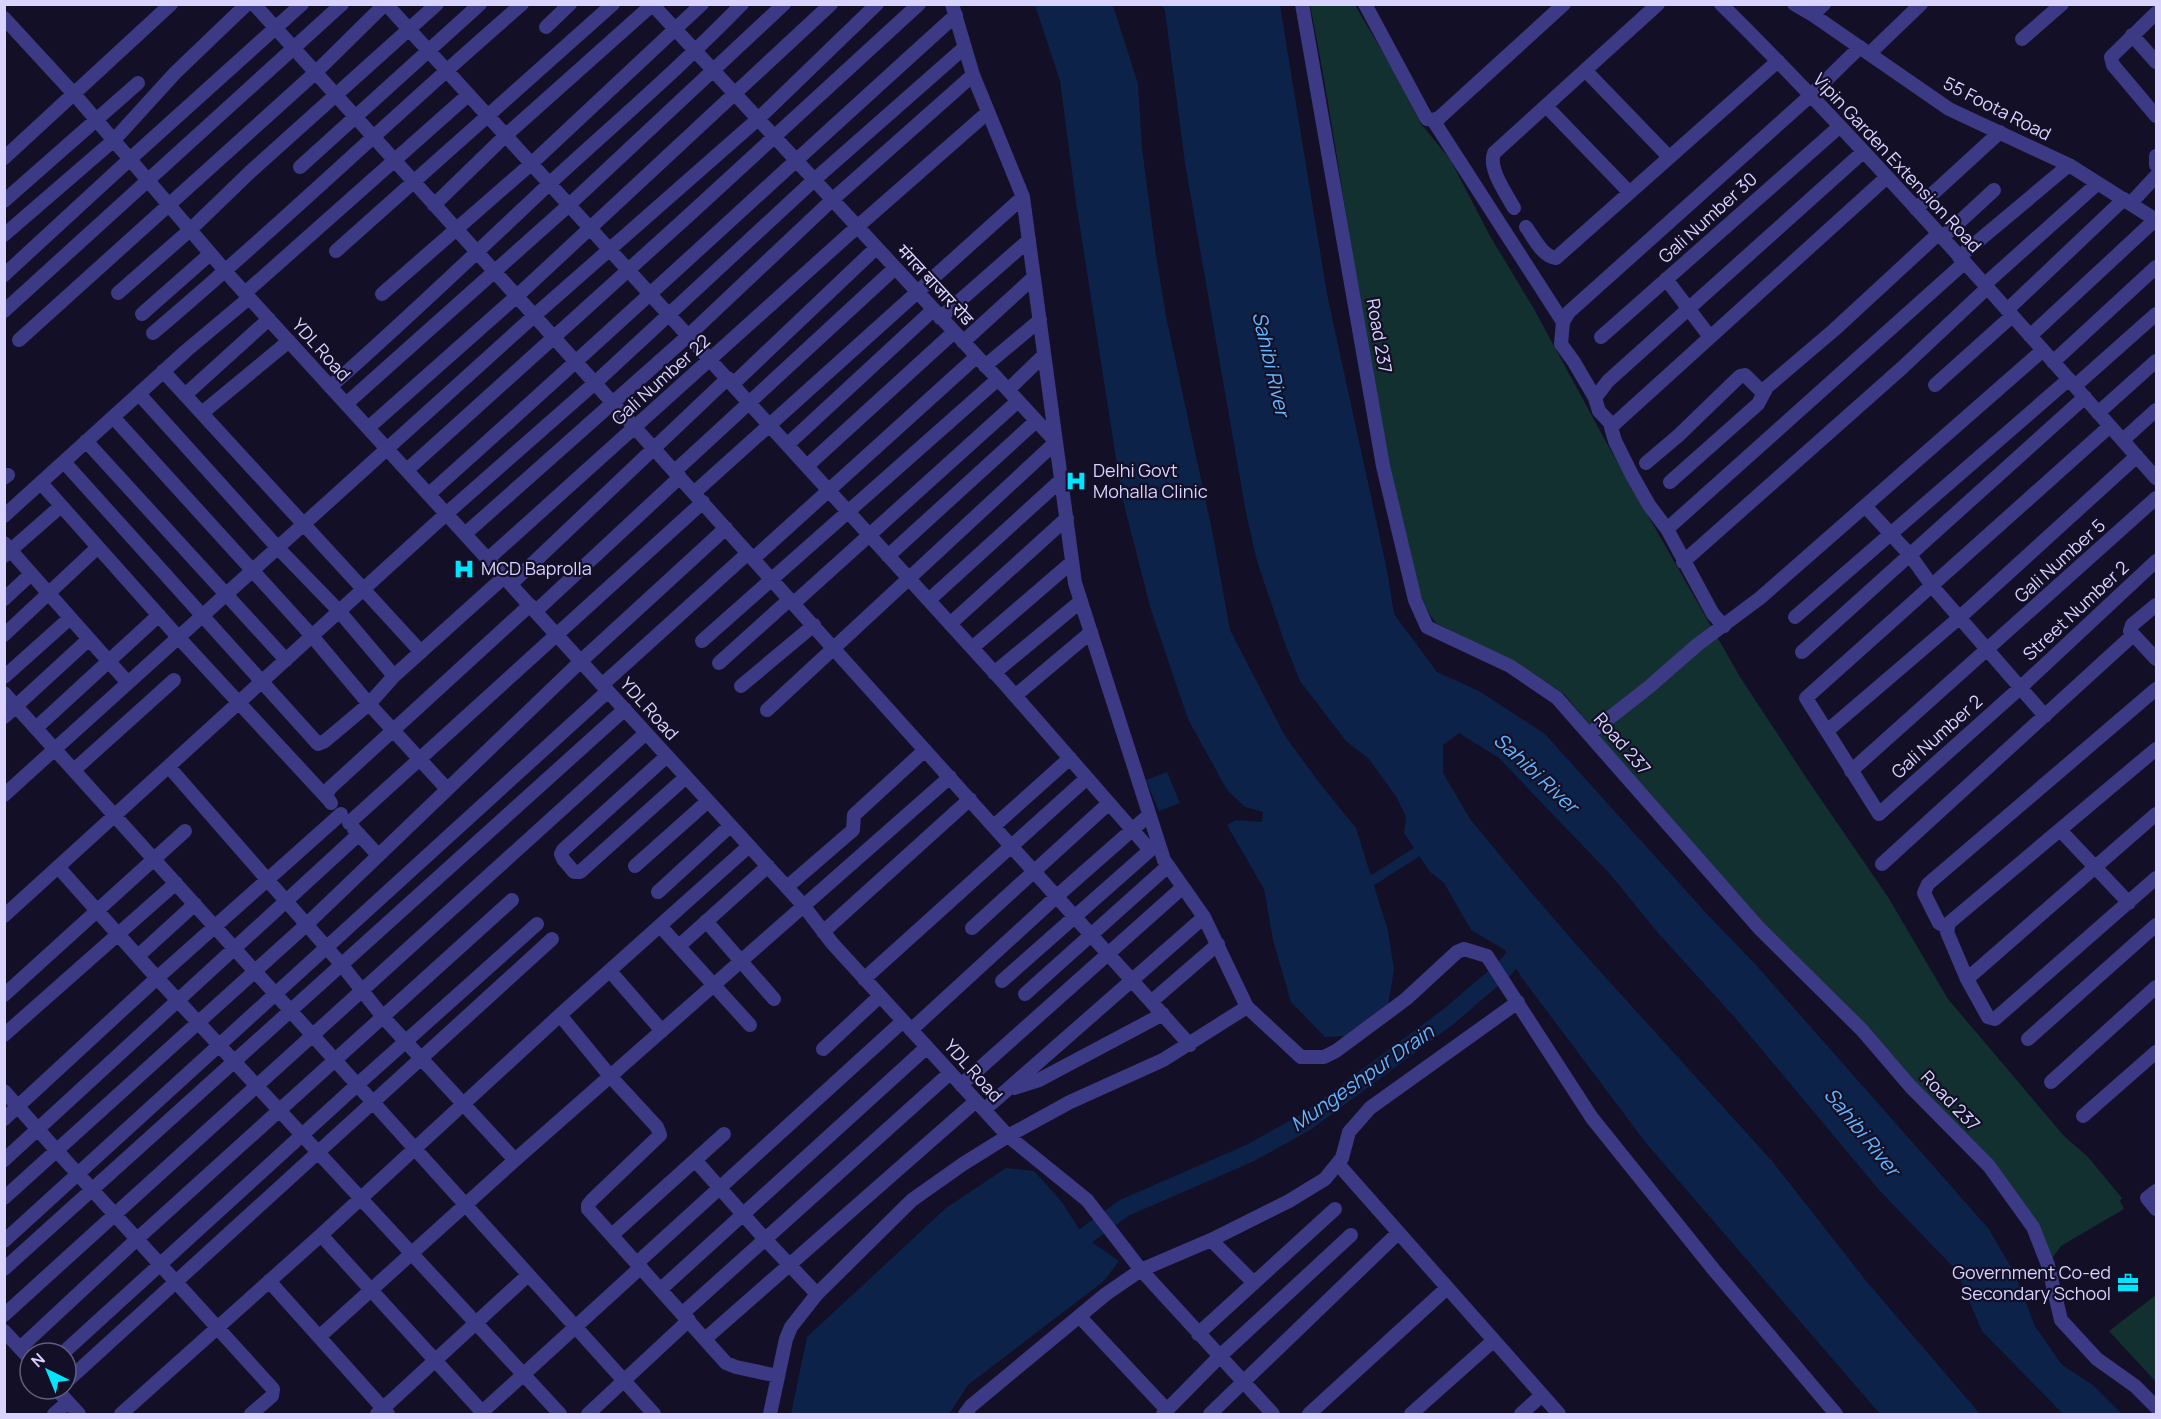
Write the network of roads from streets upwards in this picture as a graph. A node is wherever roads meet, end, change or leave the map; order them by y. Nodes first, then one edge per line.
1 (171, 4) edge
2 (247, 4) edge
3 (254, 4) edge
4 (302, 4) edge
5 (342, 4) edge
6 (386, 4) edge
7 (437, 4) edge
8 (480, 4) edge
9 (522, 4) edge
10 (570, 4) edge
11 (613, 4) edge
12 (702, 4) edge
13 (742, 4) edge
14 (784, 4) edge
15 (831, 4) edge
16 (878, 4) edge
17 (919, 4) edge
18 (1302, 4) edge
19 (1365, 4) edge
20 (1564, 4) edge
21 (1658, 4) edge
22 (1720, 4) edge
23 (1794, 4) edge
24 (1824, 4) edge
25 (1921, 4) edge
26 (2062, 4) edge
27 (2149, 4) edge
28 (652, 5) edge
29 (954, 10) edge
30 (2157, 13) edge
31 (1813, 15) junction
32 (4, 18) edge
33 (546, 27) dead end
34 (276, 29) junction
35 (675, 29) junction
36 (409, 30) junction
37 (2132, 36) junction
38 (2022, 39) dead end
39 (965, 47) junction
40 (295, 50) junction
41 (1864, 50) junction
42 (428, 51) junction
43 (696, 52) junction
44 (1778, 61) junction
45 (2157, 62) edge
46 (1585, 70) junction
47 (714, 71) junction
48 (447, 72) junction
49 (315, 73) junction
50 (973, 75) junction
51 (138, 82) dead end
52 (75, 94) junction
53 (735, 94) junction
54 (335, 95) junction
55 (468, 95) junction
56 (1809, 96) junction
57 (1546, 106) junction
58 (987, 113) junction
59 (354, 116) junction
60 (487, 116) junction
61 (2157, 116) edge
62 (758, 119) junction
63 (1433, 120) junction
64 (97, 121) junction
65 (1839, 127) junction
66 (2000, 132) junction
67 (505, 136) junction
68 (773, 136) junction
69 (373, 137) junction
70 (114, 140) junction
71 (1863, 152) junction
72 (2157, 156) edge
73 (4, 158) edge
74 (1669, 158) junction
75 (130, 159) junction
76 (795, 160) junction
77 (395, 162) junction
78 (531, 164) junction
79 (2069, 165) junction
80 (2157, 165) edge
81 (300, 167) dead end
82 (2157, 176) edge
83 (1887, 177) junction
84 (814, 180) junction
85 (149, 181) junction
86 (413, 181) junction
87 (2098, 183) junction
88 (549, 184) junction
89 (1994, 190) dead end
90 (1629, 192) junction
91 (1023, 197) junction
92 (832, 200) junction
93 (4, 201) edge
94 (2127, 201) junction
95 (169, 205) junction
96 (434, 205) junction
97 (569, 205) junction
98 (1514, 208) dead end
99 (1916, 209) junction
100 (2156, 220) edge
101 (857, 227) junction
102 (1526, 227) dead end
103 (457, 229) junction
104 (591, 229) junction
105 (190, 230) junction
106 (4, 235) edge
107 (1940, 236) junction
108 (1029, 240) junction
109 (876, 249) junction
110 (336, 250) dead end
111 (611, 250) junction
112 (477, 252) junction
113 (210, 254) junction
114 (1962, 260) junction
115 (2157, 267) edge
116 (894, 269) junction
117 (629, 270) junction
118 (494, 271) junction
119 (226, 272) junction
120 (4, 275) edge
121 (1034, 277) junction
122 (1666, 279) junction
123 (1985, 286) junction
124 (916, 292) junction
125 (118, 293) dead end
126 (382, 294) dead end
127 (651, 294) junction
128 (247, 295) junction
129 (518, 296) junction
130 (1689, 308) junction
131 (4, 310) edge
132 (2010, 313) junction
133 (142, 314) dead end
134 (669, 314) junction
135 (937, 314) junction
136 (2157, 314) edge
137 (535, 315) junction
138 (269, 320) junction
139 (1040, 320) junction
140 (1563, 322) junction
141 (153, 333) dead end
142 (689, 335) junction
143 (2030, 336) junction
144 (554, 337) junction
145 (958, 337) junction
146 (1601, 337) dead end
147 (1710, 337) junction
148 (19, 340) dead end
149 (288, 341) junction
150 (2043, 350) junction
151 (1044, 355) junction
152 (711, 360) junction
153 (981, 361) junction
154 (2157, 361) edge
155 (577, 362) junction
156 (2053, 362) junction
157 (163, 371) junction
158 (998, 379) junction
159 (730, 381) junction
160 (596, 382) junction
161 (2072, 383) junction
162 (1935, 385) dead end
163 (330, 387) junction
164 (1008, 390) junction
165 (1763, 393) junction
166 (139, 394) junction
167 (185, 395) junction
168 (2085, 397) junction
169 (1595, 398) junction
170 (613, 401) junction
171 (1018, 401) junction
172 (750, 403) junction
173 (346, 404) junction
174 (2157, 410) edge
175 (202, 413) junction
176 (2098, 413) junction
177 (113, 417) junction
178 (1036, 421) junction
179 (770, 425) junction
180 (1612, 426) junction
181 (2110, 426) junction
182 (636, 427) junction
183 (368, 428) junction
184 (2123, 440) junction
185 (86, 441) junction
186 (1056, 442) junction
187 (788, 444) junction
188 (653, 447) junction
189 (388, 450) junction
190 (2157, 456) edge
191 (2141, 461) junction
192 (64, 462) junction
193 (1646, 463) dead end
194 (807, 466) junction
195 (407, 470) junction
196 (678, 474) junction
197 (2157, 478) edge
198 (1061, 480) junction
199 (1670, 482) dead end
200 (41, 483) junction
201 (828, 489) junction
202 (429, 494) junction
203 (699, 497) junction
204 (2157, 498) edge
205 (61, 506) junction
206 (1865, 506) junction
207 (848, 512) junction
208 (446, 514) junction
209 (4, 516) edge
210 (1067, 518) junction
211 (304, 524) junction
212 (726, 528) junction
213 (1667, 529) junction
214 (465, 534) junction
215 (1891, 534) junction
216 (870, 535) junction
217 (98, 547) junction
218 (277, 547) junction
219 (6, 550) edge
220 (751, 555) junction
221 (1910, 555) junction
222 (888, 556) junction
223 (488, 559) junction
224 (2157, 561) edge
225 (1072, 562) junction
226 (1683, 562) junction
227 (252, 570) junction
228 (31, 574) junction
229 (772, 579) junction
230 (909, 579) junction
231 (507, 580) junction
232 (1932, 586) junction
233 (362, 590) junction
234 (49, 594) junction
235 (225, 594) junction
236 (4, 599) edge
237 (929, 600) junction
238 (792, 601) junction
239 (1081, 601) junction
240 (2157, 605) edge
241 (533, 608) junction
242 (339, 611) junction
243 (203, 614) junction
244 (159, 615) junction
245 (1795, 617) dead end
246 (70, 618) junction
247 (1959, 618) junction
248 (950, 624) junction
249 (814, 626) junction
250 (1724, 626) junction
251 (1091, 632) junction
252 (4, 635) edge
253 (557, 635) junction
254 (2133, 635) junction
255 (312, 636) junction
256 (178, 637) junction
257 (89, 639) junction
258 (702, 641) dead end
259 (834, 647) junction
260 (972, 648) junction
261 (1802, 651) dead end
262 (1988, 651) junction
263 (421, 652) junction
264 (2157, 659) edge
265 (286, 660) junction
266 (581, 661) junction
267 (109, 662) junction
268 (719, 663) dead end
269 (994, 673) junction
270 (394, 676) junction
271 (4, 677) edge
272 (174, 680) dead end
273 (262, 682) junction
274 (128, 683) junction
275 (741, 686) dead end
276 (605, 688) junction
277 (2020, 688) junction
278 (2157, 689) edge
279 (4, 693) edge
280 (1015, 696) junction
281 (239, 703) junction
282 (369, 704) junction
283 (16, 706) junction
284 (625, 709) junction
285 (767, 710) dead end
286 (2045, 716) junction
287 (4, 717) edge
288 (36, 728) junction
289 (395, 730) junction
290 (1827, 731) junction
291 (646, 733) junction
292 (1589, 734) junction
293 (55, 749) junction
294 (2157, 749) edge
295 (926, 750) junction
296 (667, 756) junction
297 (420, 758) junction
298 (1070, 758) junction
299 (169, 766) junction
300 (74, 770) junction
301 (1851, 771) junction
302 (686, 777) junction
303 (950, 777) junction
304 (1087, 778) junction
305 (447, 789) junction
306 (4, 795) edge
307 (327, 798) junction
308 (970, 799) junction
309 (708, 801) junction
310 (1109, 803) junction
311 (2157, 814) edge
312 (1149, 815) junction
313 (116, 816) junction
314 (345, 819) junction
315 (994, 825) junction
316 (730, 826) junction
317 (1133, 830) junction
318 (2060, 830) junction
319 (185, 831) dead end
320 (359, 834) junction
321 (749, 846) junction
322 (1012, 846) junction
323 (1154, 847) junction
324 (378, 855) junction
325 (155, 860) junction
326 (1882, 864) dead end
327 (635, 866) dead end
328 (768, 866) junction
329 (1168, 866) junction
330 (2096, 867) junction
331 (59, 868) junction
332 (1034, 870) junction
333 (2157, 878) edge
334 (267, 881) junction
335 (176, 883) junction
336 (787, 887) junction
337 (1183, 887) junction
338 (658, 892) dead end
339 (1057, 896) junction
340 (512, 900) dead end
341 (286, 903) junction
342 (2129, 903) junction
343 (195, 904) junction
344 (803, 905) junction
345 (97, 911) junction
346 (4, 916) edge
347 (1075, 916) junction
348 (1204, 917) junction
349 (706, 921) junction
350 (537, 924) dead end
351 (306, 925) junction
352 (2157, 925) edge
353 (215, 927) junction
354 (661, 927) junction
355 (1947, 927) junction
356 (972, 928) dead end
357 (824, 932) junction
358 (118, 934) junction
359 (1091, 934) junction
360 (552, 939) dead end
361 (1218, 944) junction
362 (679, 946) junction
363 (327, 948) junction
364 (236, 949) junction
365 (1109, 954) junction
366 (138, 956) junction
367 (741, 961) junction
368 (341, 964) junction
369 (256, 971) junction
370 (610, 971) junction
371 (157, 978) junction
372 (864, 979) junction
373 (1967, 979) junction
374 (1132, 980) junction
375 (1002, 981) dead end
376 (714, 985) junction
377 (2157, 987) edge
378 (361, 991) junction
379 (4, 994) edge
380 (277, 994) junction
381 (1025, 994) dead end
382 (880, 996) junction
383 (774, 999) dead end
384 (178, 1001) junction
385 (1152, 1001) junction
386 (1518, 1002) junction
387 (1247, 1007) junction
388 (291, 1010) junction
389 (1163, 1014) junction
390 (560, 1015) junction
391 (383, 1017) junction
392 (199, 1023) junction
393 (750, 1025) dead end
394 (907, 1025) junction
395 (662, 1031) junction
396 (4, 1035) edge
397 (313, 1035) junction
398 (2028, 1039) dead end
399 (406, 1041) junction
400 (1190, 1045) junction
401 (220, 1046) junction
402 (927, 1047) junction
403 (823, 1049) dead end
404 (2157, 1052) edge
405 (420, 1058) junction
406 (336, 1059) junction
407 (234, 1061) junction
408 (950, 1073) junction
409 (610, 1076) junction
410 (2051, 1082) dead end
411 (358, 1084) junction
412 (257, 1085) junction
413 (961, 1085) junction
414 (1009, 1089) junction
415 (4, 1091) edge
416 (373, 1101) junction
417 (463, 1105) junction
418 (18, 1106) junction
419 (980, 1106) junction
420 (280, 1110) junction
421 (2083, 1116) dead end
422 (4, 1119) edge
423 (38, 1130) junction
424 (724, 1134) dead end
425 (302, 1135) junction
426 (1008, 1136) junction
427 (415, 1150) junction
428 (57, 1151) junction
429 (318, 1152) junction
430 (4, 1160) edge
431 (515, 1160) junction
432 (695, 1160) junction
433 (1338, 1164) junction
434 (78, 1174) junction
435 (720, 1188) junction
436 (92, 1191) junction
437 (2157, 1191) edge
438 (4, 1198) edge
439 (361, 1199) junction
440 (465, 1205) junction
441 (1335, 1209) dead end
442 (2157, 1209) edge
443 (743, 1214) junction
444 (114, 1215) junction
445 (1398, 1233) junction
446 (321, 1235) junction
447 (612, 1235) junction
448 (1351, 1235) dead end
449 (764, 1238) junction
450 (137, 1239) junction
451 (1211, 1240) junction
452 (4, 1241) edge
453 (411, 1253) junction
454 (160, 1264) junction
455 (789, 1264) junction
456 (639, 1265) junction
457 (4, 1269) edge
458 (1141, 1270) junction
459 (528, 1275) junction
460 (175, 1281) junction
461 (269, 1281) junction
462 (1254, 1283) junction
463 (1447, 1288) junction
464 (661, 1289) junction
465 (370, 1290) junction
466 (817, 1294) junction
467 (4, 1315) edge
468 (686, 1316) junction
469 (1079, 1316) junction
470 (476, 1323) junction
471 (218, 1327) junction
472 (575, 1328) junction
473 (4, 1331) edge
474 (1198, 1334) junction
475 (319, 1337) junction
476 (705, 1339) junction
477 (28, 1341) edge
478 (76, 1341) edge
479 (1493, 1341) junction
480 (18, 1346) edge
481 (1219, 1357) junction
482 (435, 1361) junction
483 (78, 1371) edge
484 (523, 1375) junction
485 (778, 1376) junction
486 (624, 1382) junction
487 (1243, 1383) junction
488 (1542, 1395) junction
489 (68, 1402) joint
490 (2157, 1407) edge
491 (383, 1412) edge
492 (1165, 1412) edge
493 (1267, 1412) edge
494 (54, 1414) edge
495 (79, 1414) edge
496 (121, 1414) edge
497 (251, 1414) edge
498 (482, 1414) edge
499 (560, 1414) edge
500 (588, 1414) edge
501 (654, 1414) edge
502 (770, 1414) edge
503 (966, 1414) edge
504 (1210, 1414) edge
505 (1309, 1414) edge
506 (1411, 1414) edge
507 (1521, 1414) edge
508 (1559, 1414) edge
509 (1836, 1414) edge

1 - 52 street
2 - 70 street
3 - 34 street
4 - 34 street
5 - 40 street
6 - 36 street
6 - 49 street
7 - 36 street
8 - 42 street
9 - 48 street
10 - 33 street
11 - 60 street
12 - 35 street
13 - 43 street
14 - 47 street
15 - 53 street
16 - 62 street
17 - 68 street
18 - 292 street, Road 237
19 - 63 street
20 - 63 street
21 - 46 street
22 - 44 street, Vipin Garden Extension Road
23 - 31 street, 55 Foota Road
24 - 31 street
25 - 41 street
26 - 38 street
27 - 30 street
28 - 35 street, मंगल बाजार रोड
28 - 67 street
29 - 39 street
29 - 76 street
30 - 37 street
31 - 41 street, 55 Foota Road
32 - 52 street, YDL Road
34 - 40 street
34 - 75 street
35 - 43 street, मंगल बाजार रोड
35 - 78 street
36 - 42 street
36 - 54 street
37 - 45 street
37 - 61 street
39 - 50 street
39 - 84 street
40 - 49 street
40 - 85 street
41 - 56 street
41 - 66 street, 55 Foota Road
42 - 48 street
42 - 59 street
43 - 47 street, मंगल बाजार रोड
43 - 88 street
44 - 56 street, Vipin Garden Extension Road
44 - 74 street
46 - 57 street
46 - 74 street
47 - 53 street, मंगल बाजार रोड
47 - 97 street
48 - 55 street
48 - 69 street
49 - 54 street
49 - 95 street
50 - 58 street
50 - 92 street
51 - 64 street
52 - 64 street, YDL Road
52 - 73 street
53 - 62 street, मंगल बाजार रोड
53 - 104 street
54 - 59 street
54 - 105 street
55 - 60 street
55 - 77 street
56 - 65 street, Vipin Garden Extension Road
56 - 140 street
57 - 90 street
57 - 98 street
58 - 91 street
58 - 101 street, Gali Number 22
59 - 69 street
59 - 81 street
60 - 67 street
60 - 86 street
62 - 68 street, मंगल बाजार रोड
62 - 111 street
63 - 140 street
64 - 70 street, YDL Road
64 - 93 street
65 - 71 street, Vipin Garden Extension Road
65 - 122 street, Gali Number 30
66 - 79 street, 55 Foota Road
66 - 99 street
67 - 78 street
67 - 96 street
68 - 76 street, मंगल बाजार रोड
68 - 117 street
69 - 77 street
69 - 119 street
70 - 75 street, YDL Road
70 - 106 street
71 - 83 street, Vipin Garden Extension Road
71 - 130 street
72 - 80 street
74 - 90 street
75 - 85 street, YDL Road
75 - 120 street
76 - 84 street, मंगल बाजार रोड
76 - 127 street
77 - 86 street
77 - 128 street
78 - 88 street
78 - 103 street
79 - 87 street, 55 Foota Road
79 - 114 street
82 - 94 street
83 - 99 street, Vipin Garden Extension Road
83 - 147 street
84 - 92 street, मंगल बाजार रोड
84 - 134 street
85 - 95 street, YDL Road
85 - 131 street
86 - 96 street
86 - 110 street
87 - 94 street, 55 Foota Road
87 - 123 street
88 - 97 street
88 - 112 street
89 - 107 street
90 - 102 street
91 - 108 street
91 - 124 street
92 - 101 street, मंगल बाजार रोड
92 - 142 street
94 - 100 street, 55 Foota Road
94 - 132 street
95 - 105 street, YDL Road
95 - 148 street
96 - 103 street
97 - 104 street
97 - 118 street
99 - 107 street, Vipin Garden Extension Road
100 - 143 street
101 - 109 street, मंगल बाजार रोड
101 - 152 street, Gali Number 22
103 - 112 street
103 - 126 street
104 - 111 street
104 - 129 street
105 - 113 street, YDL Road
105 - 125 street
107 - 114 street, Vipin Garden Extension Road
107 - 165 street
108 - 121 street
108 - 135 street
109 - 116 street, मंगल बाजार रोड
109 - 159 street
111 - 117 street
111 - 137 street
112 - 118 street
112 - 163 street
113 - 119 street, YDL Road
113 - 133 street
114 - 123 street, Vipin Garden Extension Road
114 - 213 street
115 - 156 street
116 - 124 street, मंगल बाजार रोड
116 - 172 street
117 - 127 street
117 - 144 street
118 - 129 street
118 - 173 street
119 - 128 street, YDL Road
119 - 141 street
121 - 139 street
121 - 145 street
122 - 130 street
122 - 146 street, Gali Number 30
123 - 132 street, Vipin Garden Extension Road
123 - 226 street
124 - 135 street, मंगल बाजार रोड
124 - 179 street
127 - 134 street
127 - 155 street
128 - 138 street, YDL Road
128 - 157 street
129 - 137 street
129 - 183 street
130 - 147 street
130 - 169 street
132 - 143 street, Vipin Garden Extension Road
132 - 162 street
134 - 142 street
134 - 160 street
135 - 145 street, मंगल बाजार रोड
135 - 187 street
136 - 161 street
137 - 144 street
137 - 189 street
138 - 149 street, YDL Road
138 - 167 street
139 - 151 street
139 - 153 street
140 - 169 street
142 - 152 street
142 - 170 street
143 - 150 street, Vipin Garden Extension Road
144 - 155 street
144 - 195 street
145 - 153 street, मंगल बाजार रोड
145 - 194 street
147 - 180 street
149 - 163 street, YDL Road
149 - 175 street
150 - 156 street, Vipin Garden Extension Road
150 - 206 street
151 - 164 street
151 - 186 street
152 - 159 street
152 - 182 street, Gali Number 22
153 - 158 street, मंगल बाजार रोड
153 - 201 street
154 - 176 street
155 - 160 street
155 - 202 street
156 - 161 street, Vipin Garden Extension Road
157 - 166 street
157 - 167 street
158 - 164 street, मंगल बाजार रोड
158 - 207 street
159 - 172 street
159 - 188 street
160 - 170 street
160 - 208 street
161 - 168 street, Vipin Garden Extension Road
161 - 215 street
163 - 173 street, YDL Road
164 - 171 street, मंगल बाजार रोड
165 - 193 street
165 - 199 street
166 - 177 street
166 - 218 street
167 - 175 street
168 - 176 street, Vipin Garden Extension Road
168 - 221 street
169 - 180 street
170 - 182 street
170 - 214 street
171 - 178 street, मंगल बाजार रोड
171 - 216 street
172 - 179 street
172 - 196 street
173 - 183 street, YDL Road
174 - 184 street
175 - 211 street
176 - 181 street, Vipin Garden Extension Road
177 - 185 street
177 - 227 street
178 - 186 street, मंगल बाजार रोड
178 - 222 street
179 - 187 street
179 - 203 street
180 - 213 street
181 - 184 street, Vipin Garden Extension Road
181 - 232 street
182 - 188 street
182 - 223 street, Gali Number 22
183 - 189 street, YDL Road
184 - 191 street, Vipin Garden Extension Road
185 - 192 street
185 - 235 street
186 - 198 street
186 - 230 street
187 - 194 street
188 - 196 street
188 - 231 street
189 - 195 street, YDL Road
189 - 211 street
190 - 191 street
191 - 197 street, Vipin Garden Extension Road
191 - 247 street
192 - 200 street
192 - 243 street
194 - 201 street
195 - 202 street, YDL Road
196 - 203 street
196 - 241 street
198 - 210 street
198 - 237 street
200 - 205 street
200 - 209 street
201 - 207 street
201 - 220 street
202 - 208 street, YDL Road
203 - 212 street
203 - 253 street
204 - 262 street, Gali Number 5
205 - 217 street
205 - 219 street
206 - 215 street
206 - 250 street
207 - 216 street
207 - 229 street
208 - 214 street, YDL Road
208 - 233 street
210 - 225 street
210 - 248 street
211 - 218 street
211 - 233 street
212 - 220 street
212 - 266 street
213 - 226 street
214 - 223 street, YDL Road
215 - 221 street
215 - 245 street
216 - 222 street
216 - 238 street
217 - 234 street
217 - 244 street
218 - 227 street
218 - 242 street
219 - 228 street
220 - 229 street
220 - 276 street
221 - 232 street
221 - 261 street
222 - 230 street
223 - 231 street, YDL Road
224 - 277 street, Street Number 2
225 - 239 street
225 - 260 street
226 - 250 street
227 - 235 street
227 - 255 street
228 - 234 street
228 - 236 street
229 - 238 street
229 - 258 street
230 - 237 street
230 - 259 street
231 - 241 street, YDL Road
231 - 263 street
232 - 247 street
232 - 290 street
233 - 242 street
233 - 263 street
234 - 246 street
234 - 252 street
235 - 243 street
235 - 265 street
237 - 248 street
238 - 249 street
238 - 268 street
239 - 251 street
239 - 269 street
240 - 254 street
241 - 253 street, YDL Road
241 - 289 street
242 - 255 street
242 - 270 street
243 - 256 street
243 - 273 street
244 - 256 street
244 - 267 street
246 - 257 street
246 - 271 street
247 - 262 street
247 - 290 street
248 - 260 street
249 - 259 street
249 - 275 street
250 - 292 street
251 - 280 street
251 - 312 street
253 - 266 street, YDL Road
253 - 297 street
254 - 264 street
254 - 286 street
255 - 265 street
255 - 282 street
256 - 274 street
256 - 281 street
257 - 267 street
257 - 283 street
259 - 285 street
259 - 295 street
260 - 269 street
262 - 277 street
262 - 301 street, Gali Number 5
263 - 270 street
265 - 273 street
266 - 276 street, YDL Road
266 - 305 street
267 - 274 street
267 - 288 street
269 - 280 street
270 - 282 street
272 - 300 street
273 - 281 street
273 - 282 street
274 - 293 street
276 - 284 street, YDL Road
276 - 363 street
277 - 286 street
277 - 301 street, Gali Number 2
278 - 355 street
279 - 283 street
280 - 298 street
281 - 299 street
281 - 307 street
282 - 289 street
283 - 287 street
283 - 288 street
284 - 291 street, YDL Road
284 - 368 street
286 - 326 street
288 - 293 street
289 - 297 street
289 - 307 street
290 - 301 street
291 - 296 street, YDL Road
291 - 378 street
292 - 490 street, Road 237
293 - 300 street
293 - 306 street
294 - 318 street
295 - 303 street
295 - 336 street
296 - 302 street, YDL Road
296 - 302 street
297 - 305 street
297 - 314 street
298 - 304 street
298 - 315 street
299 - 313 street
299 - 334 street
300 - 313 street
302 - 309 street, YDL Road
303 - 308 street
303 - 344 street
304 - 310 street
304 - 322 street
305 - 324 street
307 - 314 street
308 - 315 street
308 - 357 street
309 - 316 street, YDL Road
309 - 327 street
310 - 317 street
310 - 332 street
311 - 330 street
312 - 317 street
312 - 323 street
313 - 325 street
313 - 331 street
314 - 320 street
314 - 334 street
315 - 322 street
316 - 321 street, YDL Road
316 - 338 street
317 - 323 street
317 - 339 street
318 - 330 street
318 - 355 street
319 - 325 street
320 - 324 street
320 - 341 street
321 - 328 street, YDL Road
321 - 354 street
322 - 332 street
322 - 372 street
323 - 329 street
323 - 347 street
324 - 351 street
325 - 335 street
325 - 345 street
328 - 336 street, YDL Road
328 - 349 street
329 - 337 street
329 - 359 street
330 - 342 street
330 - 373 street
331 - 345 street
331 - 346 street
332 - 339 street
332 - 356 street
333 - 342 street
334 - 341 street
334 - 353 street
335 - 343 street
335 - 358 street
336 - 344 street, YDL Road
337 - 348 street
337 - 365 street
339 - 347 street
339 - 394 street
340 - 391 street
341 - 351 street
341 - 364 street
342 - 373 street
343 - 353 street
343 - 366 street
344 - 357 street, YDL Road
344 - 367 street
345 - 358 street
345 - 379 street
347 - 359 street
347 - 375 street
348 - 361 street
348 - 374 street
349 - 362 street
349 - 367 street
350 - 399 street
351 - 363 street
351 - 369 street
352 - 398 street
353 - 364 street
353 - 371 street
354 - 362 street
354 - 370 street
355 - 373 street
357 - 372 street, YDL Road
358 - 366 street
358 - 396 street
359 - 365 street
359 - 381 street
360 - 405 street
361 - 385 street
361 - 387 street
362 - 376 street
363 - 368 street
363 - 380 street
364 - 369 street
364 - 384 street
365 - 374 street
365 - 413 street
366 - 371 street
367 - 376 street
367 - 383 street
368 - 378 street
368 - 388 street
369 - 380 street
369 - 392 street
370 - 390 street
370 - 395 street
371 - 384 street
371 - 418 street
372 - 382 street, YDL Road
374 - 385 street
374 - 414 street
376 - 393 street
376 - 395 street
377 - 410 street
378 - 391 street
378 - 397 street
380 - 388 street
380 - 401 street
382 - 394 street, YDL Road
382 - 403 street
384 - 392 street
384 - 423 street
385 - 389 street
386 - 387 street
386 - 433 street
386 - 509 street
387 - 400 street
388 - 397 street
388 - 407 street
389 - 400 street
389 - 414 street
390 - 409 street
390 - 417 street
391 - 399 street
391 - 406 street
392 - 401 street
392 - 428 street
394 - 402 street, YDL Road
394 - 435 street
395 - 409 street
397 - 406 street
397 - 412 street
399 - 405 street
399 - 411 street
400 - 426 street
401 - 407 street
401 - 434 street
402 - 408 street, YDL Road
402 - 443 street
404 - 421 street
405 - 416 street
405 - 417 street
406 - 411 street
406 - 420 street
407 - 412 street
407 - 436 street
408 - 413 street, YDL Road
408 - 449 street
409 - 431 street
409 - 447 street
411 - 416 street
411 - 425 street
412 - 420 street
412 - 444 street
413 - 419 street, YDL Road
414 - 419 street
415 - 418 street
416 - 427 street
416 - 429 street
417 - 427 street
417 - 431 street
418 - 422 street
418 - 423 street
419 - 426 street, YDL Road
419 - 455 street
420 - 425 street
420 - 450 street
423 - 428 street
423 - 430 street
424 - 432 street
425 - 429 street
425 - 454 street
426 - 458 street, YDL Road
426 - 466 street
427 - 439 street
427 - 440 street
428 - 434 street
428 - 438 street
429 - 439 street
429 - 460 street
431 - 440 street
432 - 435 street
432 - 447 street
433 - 445 street
433 - 451 street
434 - 436 street
434 - 452 street
435 - 443 street
435 - 456 street
436 - 444 street
436 - 457 street
437 - 442 street
439 - 446 street
439 - 453 street
440 - 453 street
440 - 459 street
441 - 462 street
443 - 449 street
443 - 464 street
444 - 450 street
444 - 467 street
445 - 463 street
445 - 487 street
446 - 461 street
446 - 465 street
447 - 456 street
448 - 481 street
449 - 455 street
449 - 468 street
450 - 454 street
450 - 477 street
451 - 458 street
451 - 462 street
453 - 465 street
453 - 470 street
454 - 460 street
454 - 478 street
455 - 466 street
455 - 476 street
456 - 464 street
456 - 472 street
458 - 469 street
458 - 474 street, YDL Road
459 - 470 street
459 - 472 street
460 - 471 street
460 - 483 street
461 - 471 street
461 - 475 street
462 - 474 street
463 - 479 street
463 - 505 street
464 - 468 street
465 - 475 street
465 - 482 street
466 - 485 street
468 - 476 street
468 - 486 street
469 - 492 street
469 - 503 street
470 - 482 street
470 - 484 street
471 - 496 street
471 - 497 street
472 - 484 street
472 - 486 street
473 - 480 street
474 - 481 street, YDL Road
475 - 491 street
476 - 485 street
479 - 488 street
479 - 506 street
481 - 487 street, YDL Road
481 - 492 street
482 - 491 street
482 - 498 street
484 - 498 street
484 - 499 street
485 - 502 street
486 - 500 street
486 - 501 street
487 - 493 street, YDL Road
487 - 504 street
488 - 507 street
488 - 508 street
489 - 494 street
489 - 495 street

